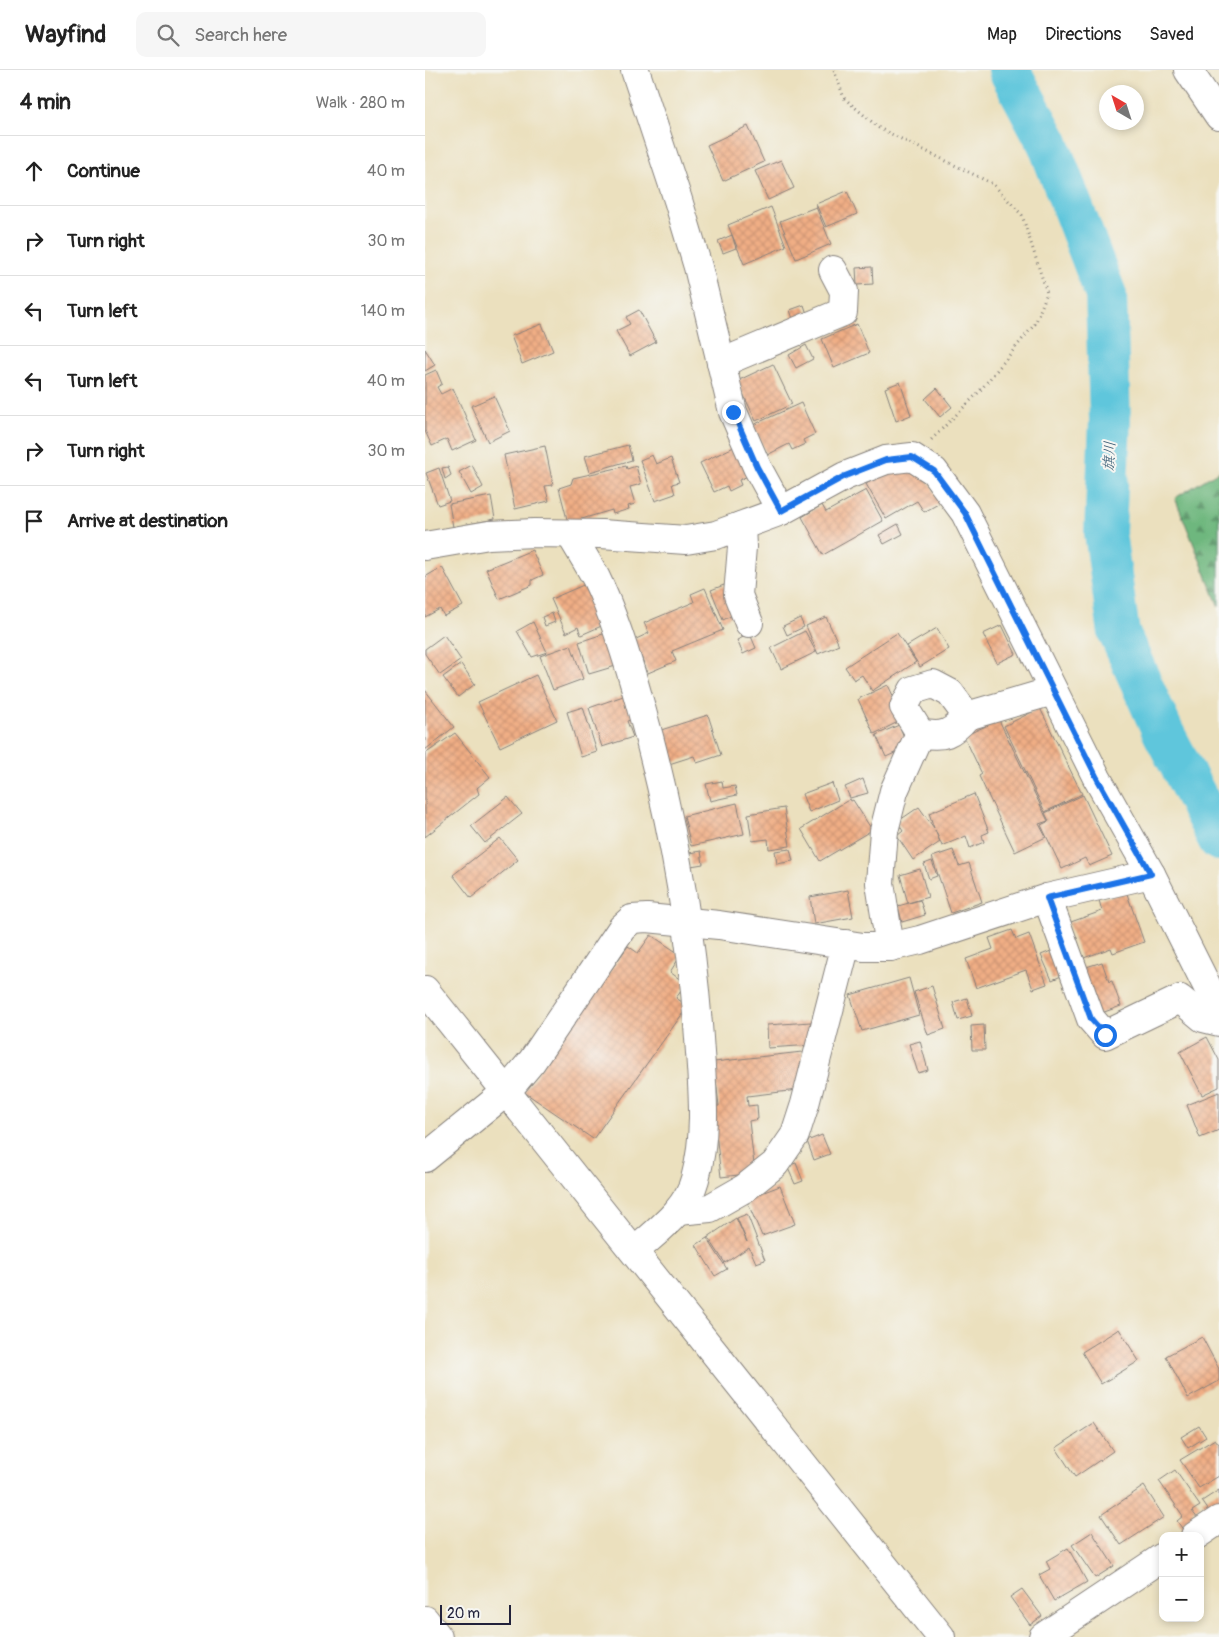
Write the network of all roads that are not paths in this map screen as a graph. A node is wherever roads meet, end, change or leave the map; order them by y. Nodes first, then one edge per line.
1 (635, 70) edge
2 (1188, 70) edge
3 (1219, 116) edge
4 (833, 270) dead end
5 (721, 363) junction
6 (781, 511) junction
7 (741, 526) junction
8 (571, 535) junction
9 (425, 546) edge
10 (749, 623) dead end
11 (1053, 690) junction
12 (967, 716) junction
13 (920, 733) junction
14 (1151, 874) junction
15 (1047, 898) junction
16 (688, 923) junction
17 (846, 944) junction
18 (890, 947) junction
19 (425, 990) edge
20 (1219, 1010) edge
21 (1219, 1022) edge
22 (506, 1092) junction
23 (425, 1158) edge
24 (678, 1211) junction
25 (635, 1251) junction
26 (1219, 1520) edge
27 (1201, 1532) edge
28 (1159, 1560) edge
29 (425, 1620) edge
30 (438, 1637) edge
31 (941, 1637) edge
32 (1043, 1637) edge

1 - 5 street
2 - 3 street
4 - 5 street
5 - 6 street
6 - 7 street
6 - 11 street
7 - 8 street
7 - 10 street
8 - 9 street
8 - 16 street
11 - 12 street
11 - 14 street
12 - 13 street
12 - 13 street
13 - 18 street
14 - 15 street
14 - 20 street
15 - 18 street
15 - 21 street
16 - 17 street
16 - 22 street
16 - 24 street
17 - 18 street
17 - 24 street
19 - 22 street
22 - 23 street
22 - 25 street
24 - 25 street
25 - 31 street
26 - 27 street
28 - 32 street
29 - 30 street

